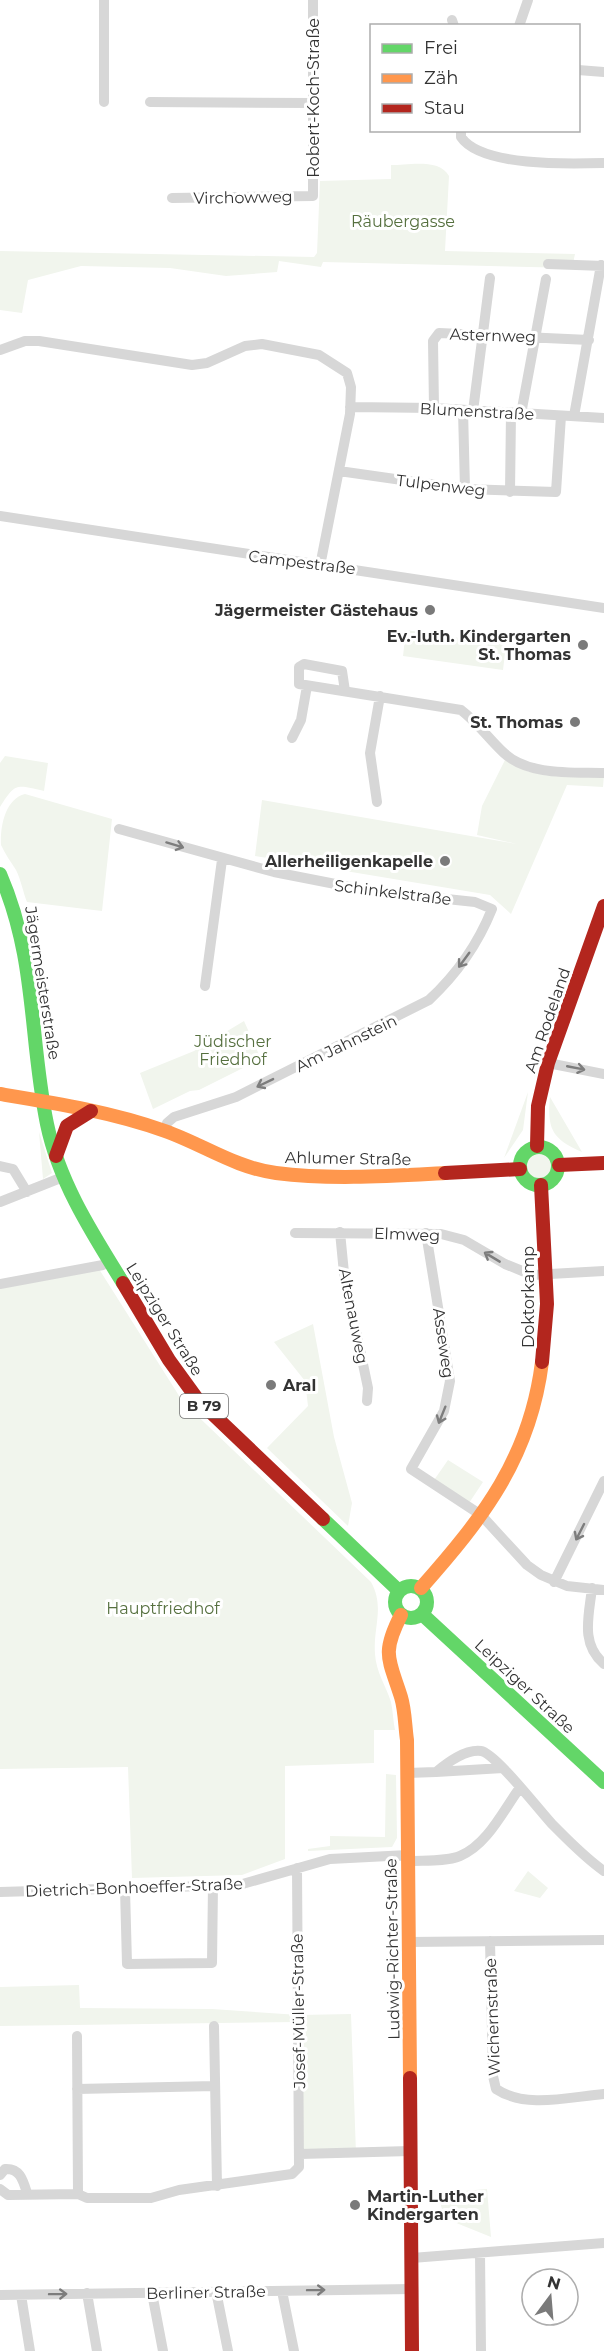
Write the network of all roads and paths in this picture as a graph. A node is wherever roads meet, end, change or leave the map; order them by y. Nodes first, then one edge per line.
1 (104, 0) edge
2 (313, 0) edge
3 (528, 0) edge
4 (520, 24) edge
5 (580, 70) edge
6 (604, 72) edge
7 (104, 102) dead end
8 (150, 102) dead end
9 (313, 103) junction
10 (461, 134) edge
11 (604, 163) edge
12 (313, 196) joint
13 (172, 198) dead end
14 (548, 264) dead end
15 (603, 266) edge
16 (490, 278) dead end
17 (546, 279) dead end
18 (482, 334) junction
19 (534, 337) junction
20 (589, 340) junction
21 (0, 350) edge
22 (350, 407) junction
23 (434, 408) junction
24 (468, 410) junction
25 (516, 414) junction
26 (561, 416) junction
27 (574, 416) junction
28 (604, 418) edge
29 (339, 471) junction
30 (465, 489) junction
31 (510, 492) junction
32 (0, 516) edge
33 (321, 566) junction
34 (604, 608) edge
35 (307, 686) junction
36 (345, 691) junction
37 (380, 696) junction
38 (291, 738) dead end
39 (604, 773) edge
40 (377, 802) dead end
41 (119, 829) dead end
42 (222, 860) junction
43 (0, 874) edge
44 (604, 906) edge
45 (492, 909) joint
46 (206, 986) dead end
47 (548, 1063) junction
48 (604, 1074) edge
49 (0, 1094) edge
50 (43, 1100) junction
51 (91, 1111) junction
52 (165, 1131) junction
53 (537, 1146) junction
54 (56, 1157) junction
55 (604, 1163) edge
56 (559, 1164) junction
57 (0, 1166) edge
58 (520, 1169) junction
59 (63, 1177) junction
60 (541, 1185) junction
61 (27, 1192) junction
62 (0, 1202) edge
63 (340, 1232) junction
64 (295, 1233) dead end
65 (426, 1233) junction
66 (110, 1261) junction
67 (604, 1271) edge
68 (546, 1275) junction
69 (0, 1284) edge
70 (367, 1401) dead end
71 (604, 1481) edge
72 (481, 1515) junction
73 (554, 1582) junction
74 (421, 1588) junction
75 (598, 1589) edge
76 (399, 1591) junction
77 (422, 1614) junction
78 (401, 1615) junction
79 (604, 1664) edge
80 (503, 1768) junction
81 (436, 1772) junction
82 (407, 1773) junction
83 (604, 1782) edge
84 (519, 1789) junction
85 (408, 1858) junction
86 (297, 1868) junction
87 (604, 1871) edge
88 (213, 1885) junction
89 (125, 1889) junction
90 (0, 1892) edge
91 (604, 1940) edge
92 (490, 1941) junction
93 (409, 1942) junction
94 (214, 2026) dead end
95 (77, 2036) dead end
96 (216, 2086) junction
97 (77, 2089) junction
98 (604, 2094) edge
99 (410, 2151) junction
100 (300, 2154) junction
101 (0, 2175) edge
102 (217, 2186) junction
103 (0, 2189) edge
104 (27, 2193) junction
105 (78, 2194) junction
106 (604, 2244) edge
107 (480, 2253) junction
108 (412, 2258) junction
109 (412, 2289) junction
110 (282, 2290) junction
111 (216, 2291) junction
112 (87, 2293) junction
113 (152, 2293) junction
114 (0, 2295) edge
115 (21, 2295) junction
116 (30, 2351) edge
117 (97, 2351) edge
118 (163, 2351) edge
119 (228, 2351) edge
120 (294, 2351) edge
121 (412, 2351) edge
122 (481, 2351) edge

1 - 7 street
2 - 9 street, Robert-Koch-Straße
3 - 4 street
5 - 6 street
8 - 9 street
9 - 12 street, Robert-Koch-Straße
10 - 11 street
12 - 13 street, Virchowweg
14 - 15 street
15 - 20 street
16 - 18 street
17 - 19 street
18 - 19 street, Asternweg
18 - 23 street, Asternweg
18 - 24 street
19 - 20 street, Asternweg
19 - 25 street
20 - 27 street
21 - 22 street
22 - 23 street, Blumenstraße
22 - 29 street
23 - 24 street, Blumenstraße
24 - 25 street, Blumenstraße
24 - 30 street
25 - 26 street, Blumenstraße
25 - 31 street
26 - 27 street, Blumenstraße
26 - 31 street, Tulpenweg
27 - 28 street, Blumenstraße
29 - 30 street, Tulpenweg
29 - 33 street
30 - 31 street, Tulpenweg
32 - 33 street, Campestraße
33 - 34 street, Campestraße
35 - 36 street
35 - 36 street
35 - 38 street
36 - 37 street
37 - 39 street
37 - 40 street
41 -> 42 street, Schinkelstraße
42 - 45 street, Schinkelstraße
42 - 46 street
43 - 50 main road, Jägermeisterstraße / B 79
44 - 47 main road, Am Rodeland
45 -> 52 street, Am Jahnstein
47 -> 48 street
47 - 53 main road, Am Rodeland
49 - 50 main road, Ahlumer Straße
50 - 51 main road, Ahlumer Straße
50 - 54 main road, Leipziger Straße / B 79
51 - 52 main road, Ahlumer Straße
51 - 54 main road
52 - 58 main road, Ahlumer Straße
53 - 56 main road
53 - 58 main road
54 - 59 main road, Leipziger Straße / B 79
55 - 56 main road
56 - 60 main road
57 - 61 street
58 - 60 main road
59 - 61 street
59 - 66 main road, Leipziger Straße / B 79
60 - 68 main road, Doktorkamp
61 - 62 street
63 - 64 street, Elmweg
63 - 65 street, Elmweg
63 - 70 street, Altenauweg
68 -> 65 street, Elmweg
65 -> 72 street, Asseweg
66 - 69 street
66 - 76 main road, Leipziger Straße / B 79
67 - 68 street, Elmweg
68 - 72 main road, Doktorkamp
71 -> 73 street
72 - 73 street, Asseweg
72 - 74 main road, Doktorkamp
73 - 75 street
74 - 76 main road
74 - 77 main road
75 - 79 street
76 - 78 main road
77 - 78 main road
77 - 83 main road, Leipziger Straße
78 - 82 main road, Ludwig-Richter-Straße
80 - 81 street
80 - 81 street
80 - 84 street
81 - 82 street
82 - 85 main road, Ludwig-Richter-Straße
84 - 85 street, Dietrich-Bonhoeffer-Straße
84 - 87 street
85 - 86 street, Dietrich-Bonhoeffer-Straße
85 - 93 main road, Ludwig-Richter-Straße
86 - 88 street, Dietrich-Bonhoeffer-Straße
86 - 100 street, Josef-Müller-Straße
88 - 89 street, Dietrich-Bonhoeffer-Straße
88 - 89 street
89 - 90 street, Dietrich-Bonhoeffer-Straße
91 - 92 street
92 - 93 street
92 - 98 street, Wichernstraße
93 - 99 main road, Ludwig-Richter-Straße
94 - 96 street
95 - 97 street
96 - 97 street
96 - 102 street
97 - 105 street
99 - 100 street
99 - 108 main road, Ludwig-Richter-Straße
100 - 102 street
101 - 104 street
102 - 105 street
103 - 104 street
104 - 105 street
106 - 107 street
107 - 108 street
107 - 122 street
108 - 109 main road, Ludwig-Richter-Straße
110 -> 109 street, Berliner Straße
109 - 121 main road, Ludwig-Richter-Straße
110 - 111 street, Berliner Straße
110 - 120 street
111 - 113 street, Berliner Straße
111 - 119 street
112 - 113 street, Berliner Straße
115 -> 112 street, Berliner Straße
112 - 117 street
113 - 118 street
114 - 115 street, Berliner Straße
115 - 116 street

